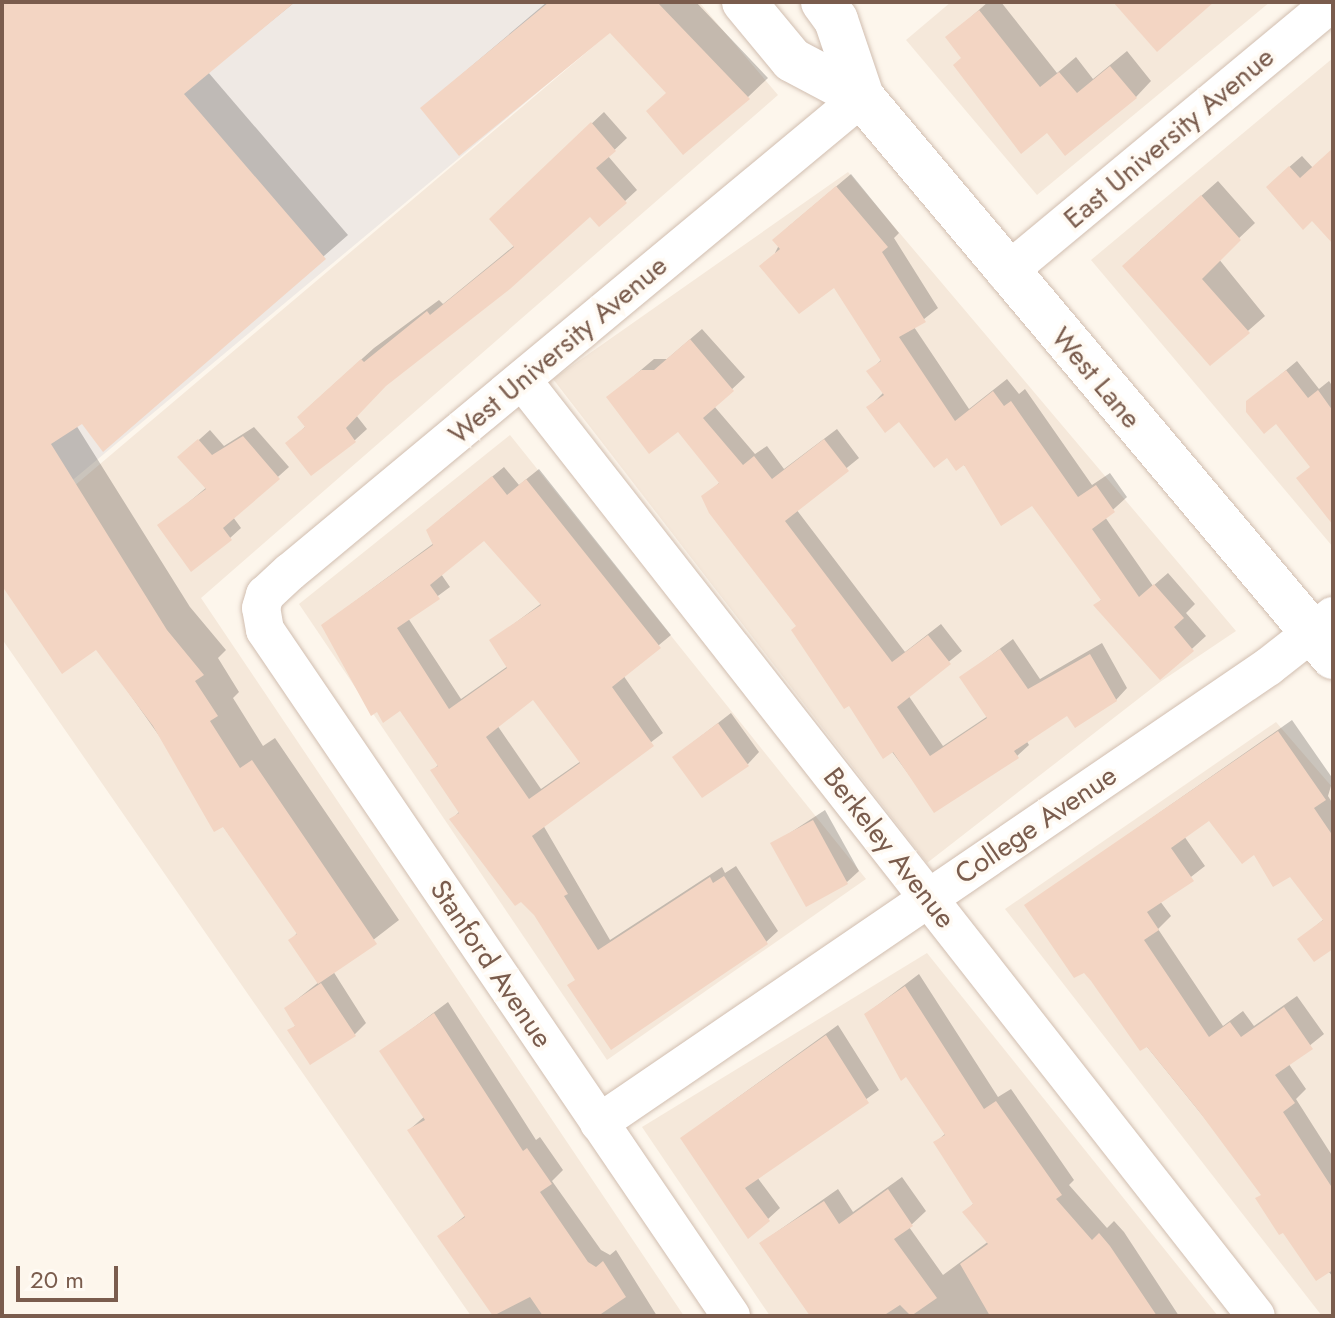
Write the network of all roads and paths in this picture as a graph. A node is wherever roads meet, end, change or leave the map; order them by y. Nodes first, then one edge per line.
1 (744, 2) edge
2 (823, 2) edge
3 (1332, 2) edge
4 (862, 97) junction
5 (1006, 273) junction
6 (522, 380) junction
7 (261, 608) joint
8 (1326, 635) edge
9 (928, 899) junction
10 (599, 1123) junction
11 (731, 1316) edge
12 (1256, 1316) edge

1 - 4 main road, West Lane
2 - 4 main road, West Lane
3 - 5 street, East University Avenue
4 - 5 main road, West Lane
4 - 6 street, West University Avenue
5 - 8 main road, West Lane
6 - 7 street, West University Avenue
6 - 9 street, Berkeley Avenue
7 - 10 street, Stanford Avenue
8 - 9 street, College Avenue
9 - 10 street, College Avenue
9 - 12 street, Berkeley Avenue
10 - 11 street, Stanford Avenue

